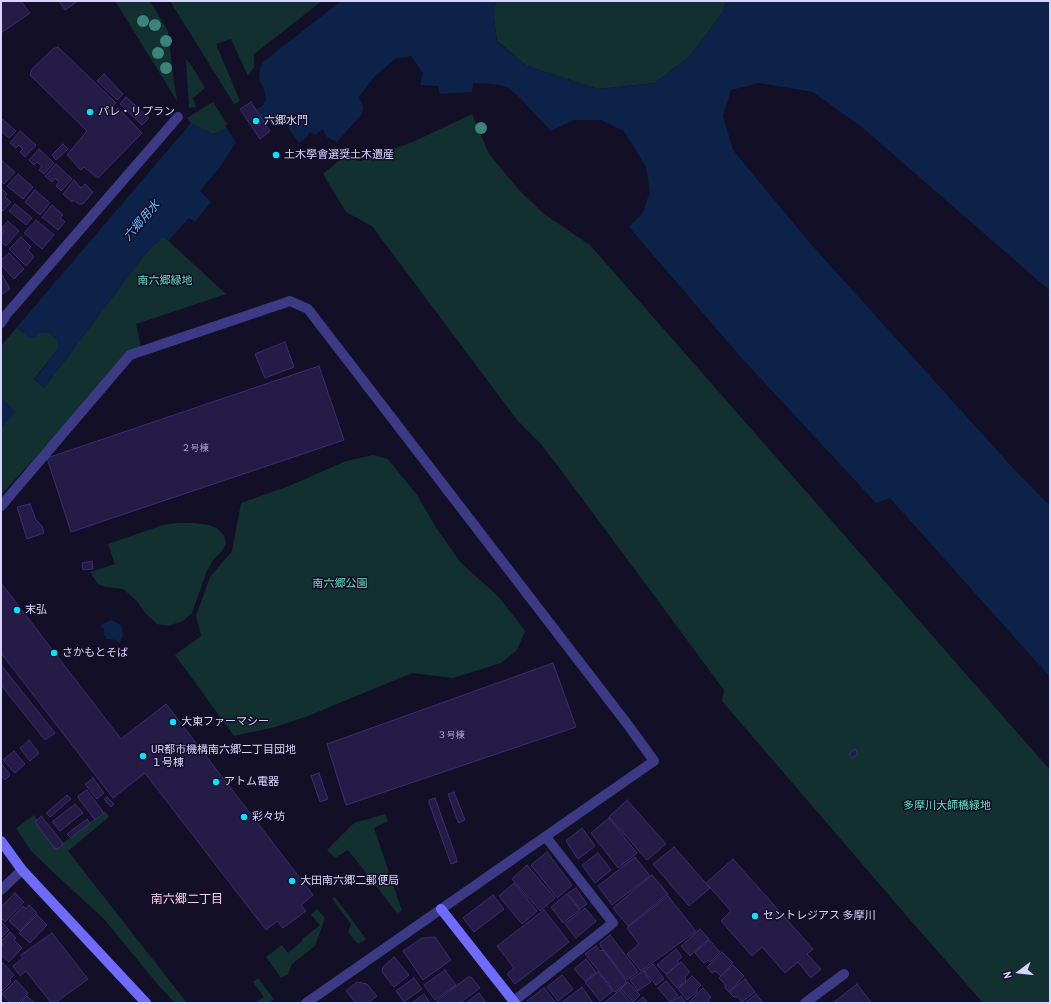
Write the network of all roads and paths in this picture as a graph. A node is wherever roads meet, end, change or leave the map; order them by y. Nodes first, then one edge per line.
1 (178, 117) dead end
2 (1, 323) edge
3 (1, 506) edge
4 (546, 837) junction
5 (1, 841) edge
6 (22, 870) junction
7 (1, 890) edge
8 (441, 909) junction
9 (844, 974) dead end
10 (515, 1002) edge
11 (146, 1003) edge
12 (306, 1003) edge
13 (805, 1003) edge

1 - 2 street
3 - 4 street
4 - 8 street
4 - 10 street
5 - 6 street
6 - 7 street
6 - 11 street
8 - 10 street
8 - 12 street
9 - 13 street

